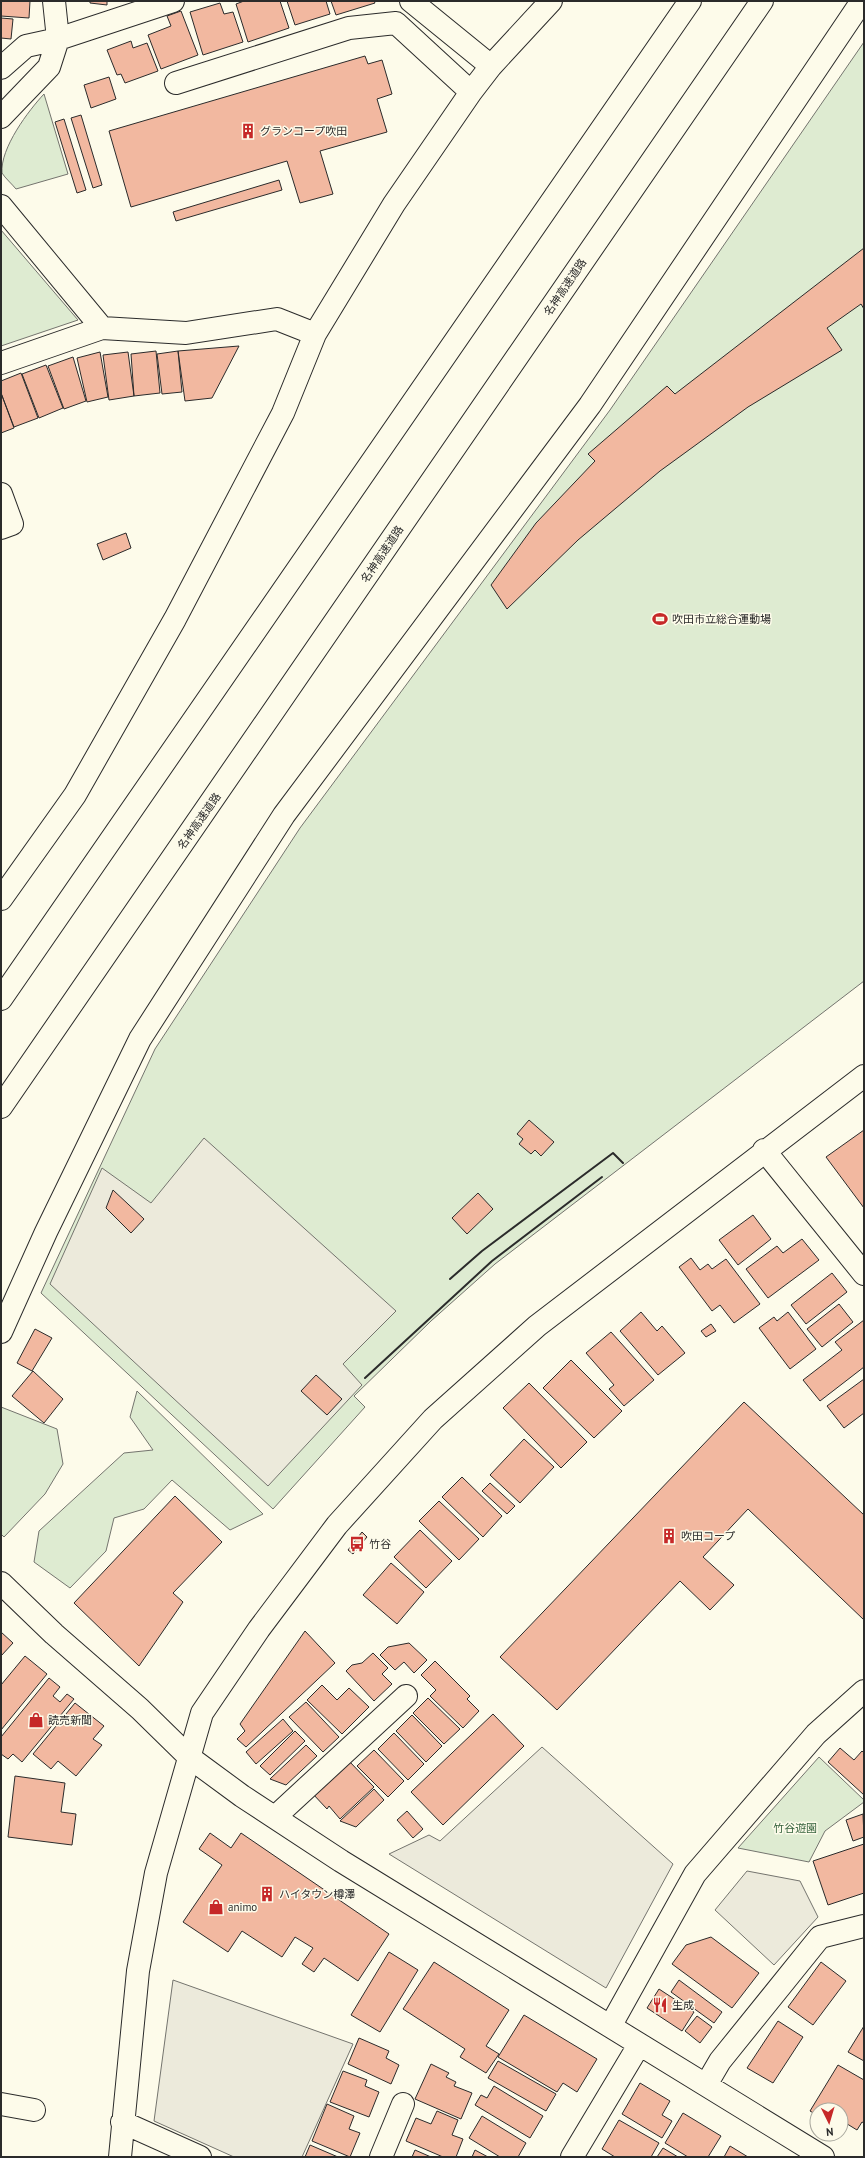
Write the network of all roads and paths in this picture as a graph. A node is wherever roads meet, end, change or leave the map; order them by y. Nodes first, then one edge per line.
1 (54, 1) edge
2 (411, 1) edge
3 (551, 1) edge
4 (690, 1) edge
5 (762, 1) edge
6 (862, 1) edge
7 (161, 3) edge
8 (58, 39) junction
9 (491, 66) junction
10 (1, 68) edge
11 (176, 83) dead end
12 (471, 92) junction
13 (1, 117) edge
14 (1, 206) edge
15 (102, 328) junction
16 (315, 334) junction
17 (1, 363) edge
18 (1, 494) edge
19 (1, 528) edge
20 (216, 796) junction
21 (1, 899) edge
22 (1, 999) edge
23 (864, 1076) edge
24 (1, 1107) edge
25 (1, 1124) edge
26 (764, 1150) junction
27 (864, 1274) edge
28 (1, 1332) edge
29 (1, 1583) edge
30 (864, 1691) edge
31 (406, 1696) dead end
32 (189, 1757) junction
33 (275, 1817) junction
34 (864, 1926) edge
35 (611, 2025) junction
36 (640, 2045) junction
37 (706, 2085) junction
38 (1, 2104) edge
39 (403, 2104) dead end
40 (34, 2110) dead end
41 (122, 2122) junction
42 (120, 2157) edge
43 (200, 2157) edge
44 (381, 2157) edge
45 (572, 2157) edge
46 (823, 2157) edge

1 - 8 main road
2 - 9 main road
3 - 9 main road
4 - 22 main road
5 - 20 main road, 名神高速道路
6 - 28 main road
7 - 8 main road
8 - 10 main road
8 - 13 main road
9 - 12 main road
11 - 12 main road
12 - 16 main road
14 - 15 main road
15 - 16 main road
15 - 17 main road
16 - 21 main road
18 - 19 main road
20 - 24 main road, 名神高速道路
20 - 25 main road
23 - 26 main road
26 - 27 main road
26 - 32 main road
29 - 32 main road
30 - 35 main road
31 - 33 main road
32 - 33 main road
32 - 41 main road
33 - 35 main road
34 - 37 main road
35 - 36 main road
36 - 37 main road
36 - 45 main road
37 - 46 main road
38 - 40 main road
39 - 44 main road
41 - 42 main road
41 - 43 main road

